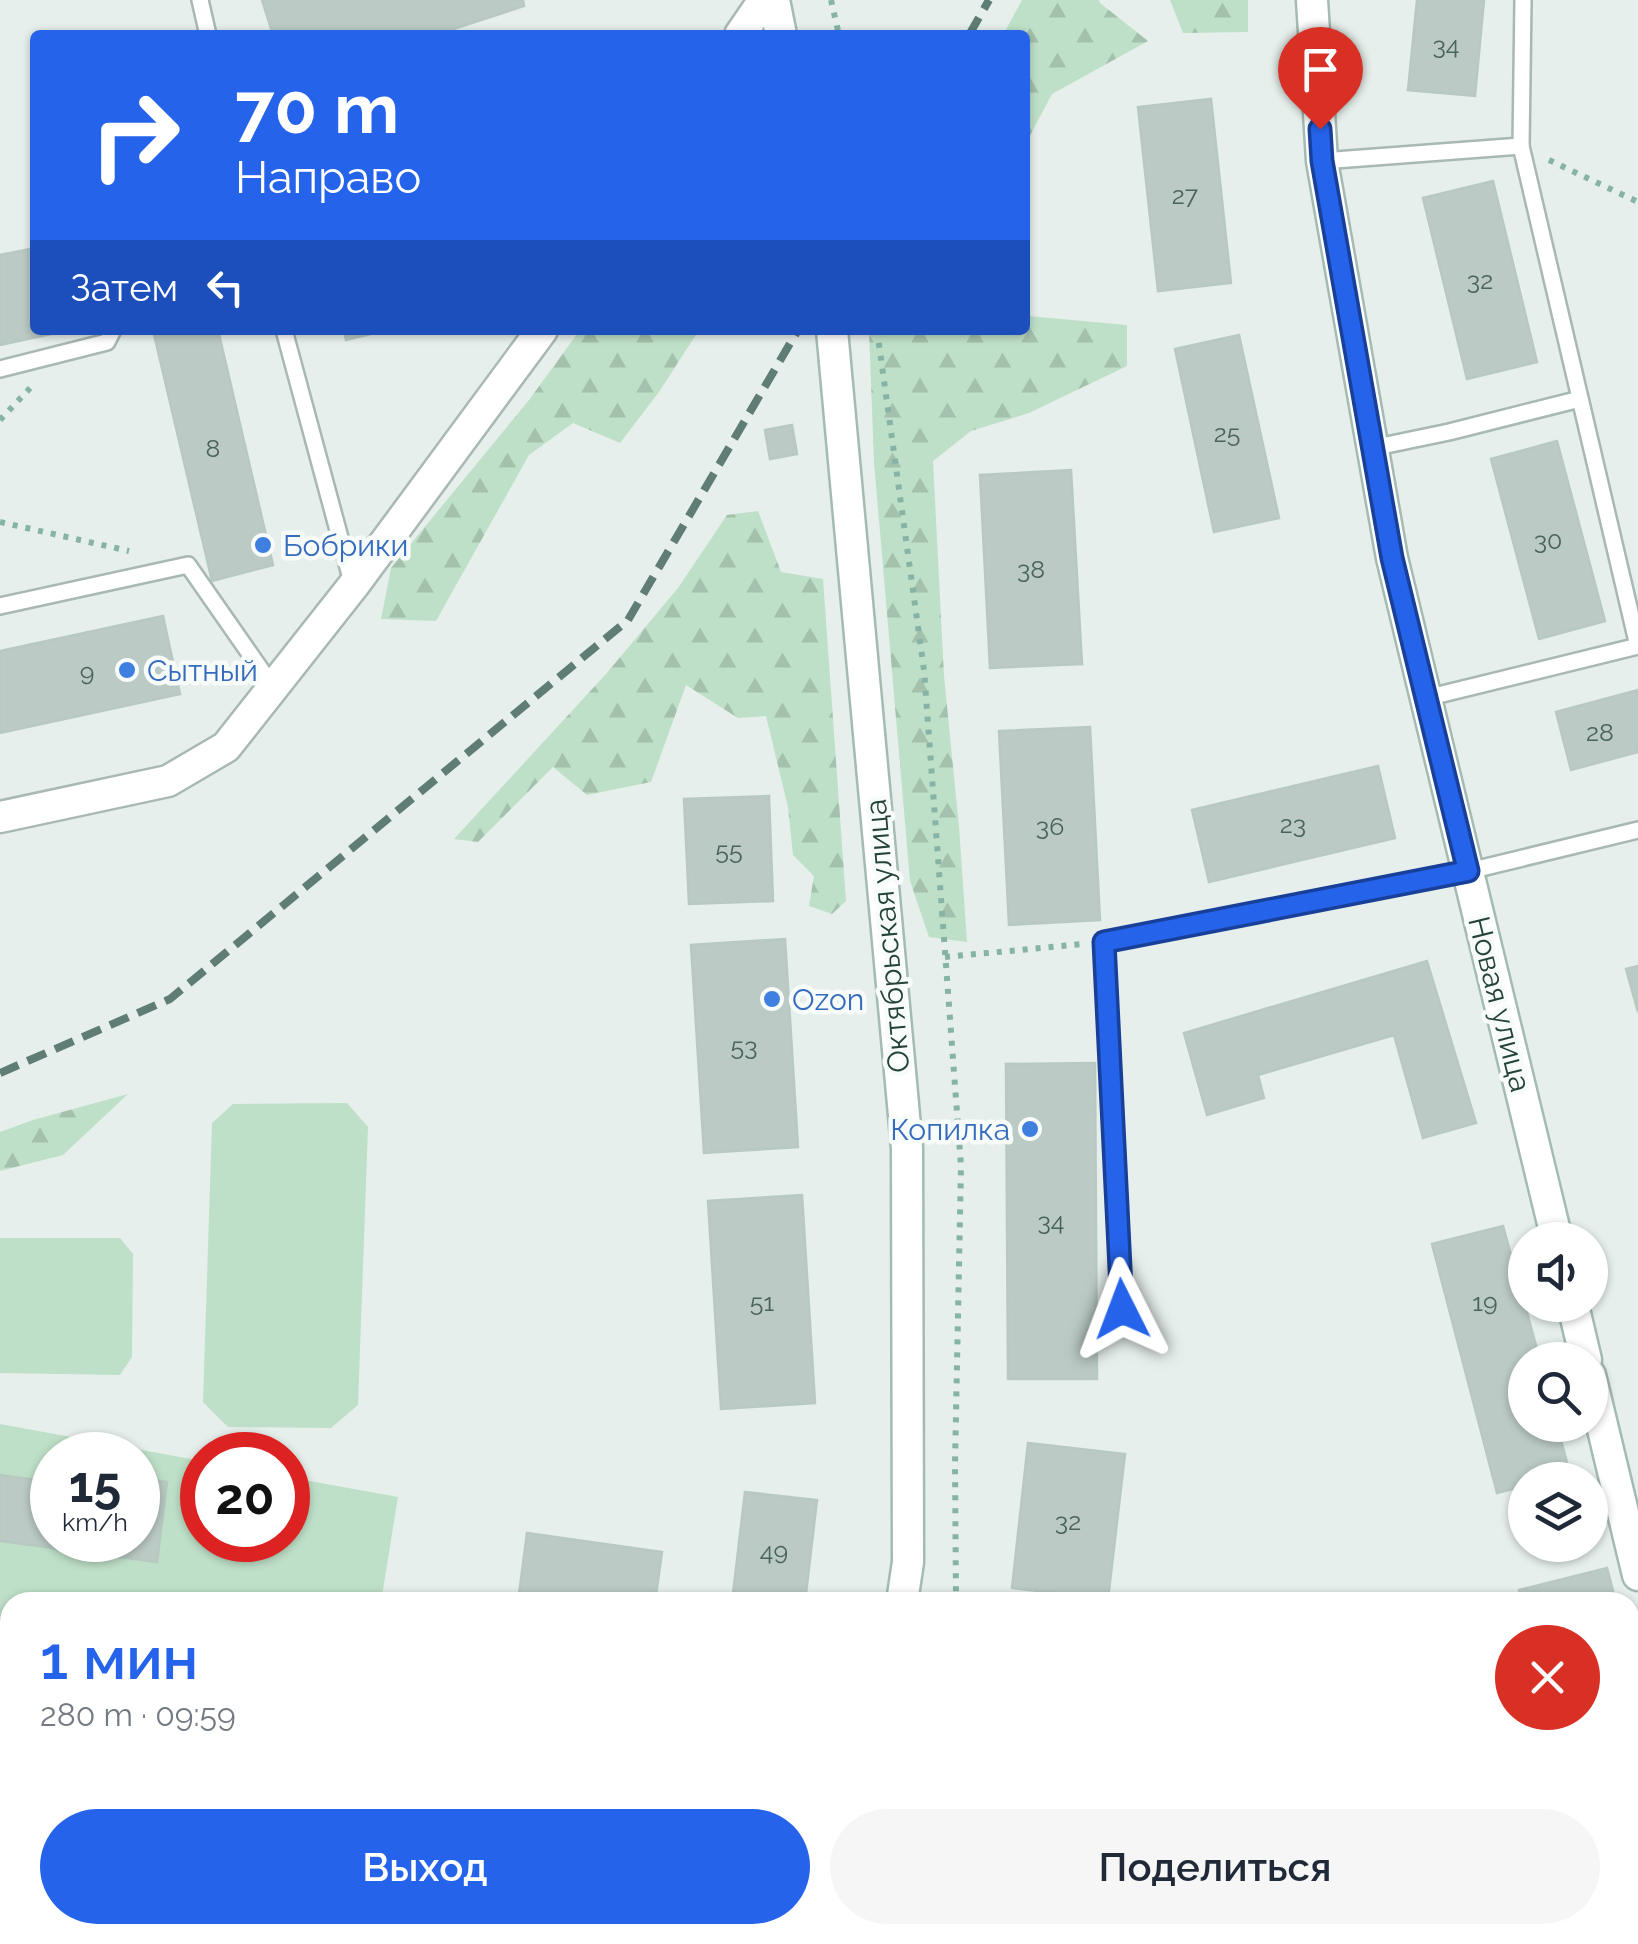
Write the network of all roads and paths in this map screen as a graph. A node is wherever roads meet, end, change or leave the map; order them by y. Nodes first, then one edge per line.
1 (200, 0) edge
2 (764, 0) edge
3 (774, 0) edge
4 (831, 0) edge
5 (1312, 0) edge
6 (1523, 0) edge
7 (207, 30) edge
8 (743, 30) edge
9 (780, 30) edge
10 (838, 30) edge
11 (1521, 146) junction
12 (1322, 161) junction
13 (1638, 202) edge
14 (110, 335) edge
15 (285, 335) edge
16 (538, 335) edge
17 (832, 335) edge
18 (877, 335) edge
19 (0, 369) edge
20 (1580, 399) junction
21 (1372, 448) junction
22 (0, 522) edge
23 (132, 552) dead end
24 (352, 586) junction
25 (0, 606) edge
26 (1638, 646) edge
27 (273, 687) junction
28 (1426, 698) junction
29 (0, 818) edge
30 (1638, 830) edge
31 (1468, 871) junction
32 (1104, 942) junction
33 (945, 957) junction
34 (1553, 1222) edge
35 (1122, 1309) dead end
36 (1606, 1442) edge
37 (1638, 1575) edge
38 (904, 1592) edge
39 (956, 1592) edge

1 - 7 lane
2 - 8 main road
3 - 9 main road
4 - 10 path
5 - 12 main road, Новая улица
6 - 11 lane
11 - 12 lane
11 - 13 path
11 - 20 lane
12 - 21 main road, Новая улица
14 - 19 lane
15 - 24 lane
16 - 24 main road
17 - 38 main road, Октябрьская улица
18 - 33 path
20 - 21 lane
20 - 26 lane
21 - 28 main road, Новая улица
22 - 23 path
24 - 27 main road
25 - 27 lane
26 - 28 lane
27 - 29 main road
28 - 31 main road, Новая улица
30 - 31 lane
31 - 32 lane
31 - 34 main road, Новая улица
32 - 33 path
32 - 35 lane
33 - 39 path
36 - 37 main road

